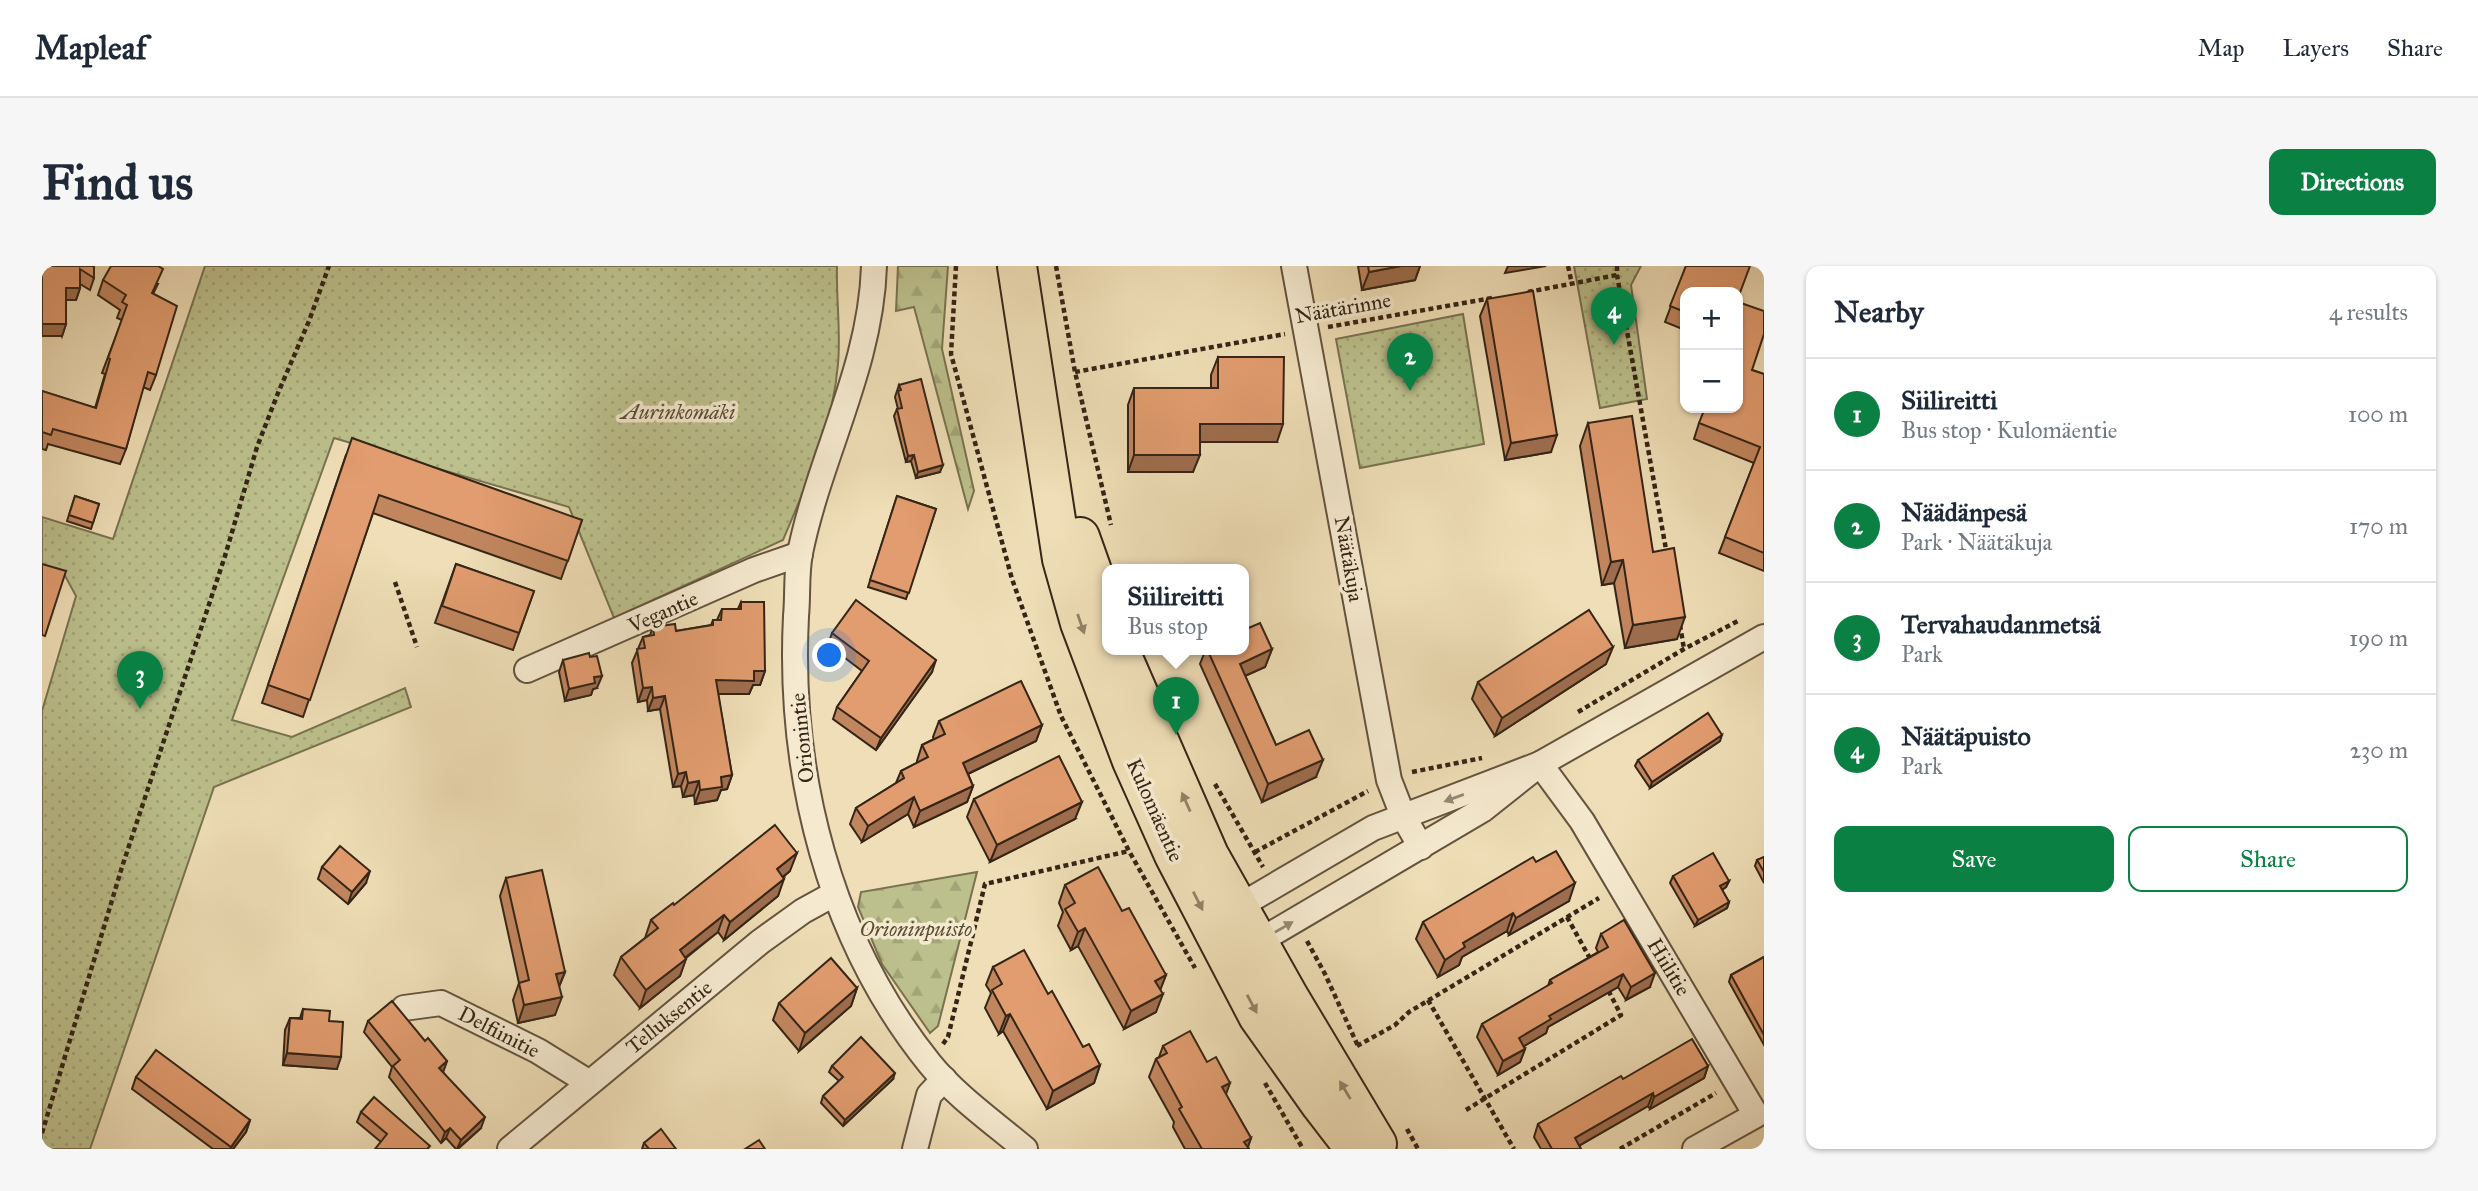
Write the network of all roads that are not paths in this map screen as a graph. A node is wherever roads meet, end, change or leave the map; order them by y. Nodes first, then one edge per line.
1 (874, 266) edge
2 (1294, 266) edge
3 (1019, 270) edge
4 (1043, 433) junction
5 (800, 554) junction
6 (1102, 598) edge
7 (1764, 637) edge
8 (1122, 655) edge
9 (527, 670) dead end
10 (1540, 764) junction
11 (1403, 816) junction
12 (1421, 846) junction
13 (834, 894) junction
14 (1238, 907) junction
15 (1258, 942) junction
16 (1220, 943) junction
17 (404, 1008) dead end
18 (937, 1072) junction
19 (588, 1082) junction
20 (1760, 1122) edge
21 (510, 1149) edge
22 (915, 1149) edge
23 (1024, 1149) edge
24 (1355, 1149) edge
25 (1380, 1149) edge
26 (1695, 1149) edge

1 - 5 street, Orionintie
2 - 11 street, Näätäkuja
3 - 4 main road, Kulomäentie
4 - 6 main road, Kulomäentie
4 -> 16 main road, Kulomäentie
5 - 9 street, Vegantie
5 - 13 street, Orionintie
7 - 10 street
14 -> 8 main road, Kulomäentie
10 -> 11 street
10 - 12 street
10 - 20 street, Hiilitie
11 - 12 street, Näätäkuja
11 - 14 street
15 -> 12 street
13 - 18 street, Orionintie
13 - 19 street, Telluksentie
14 - 15 main road, Kulomäentie
14 - 16 street
15 - 16 street
25 -> 15 main road, Kulomäentie
16 -> 24 main road, Kulomäentie
17 - 19 street, Delfiinitie
18 - 22 street
18 - 23 street, Orionintie
19 - 21 street, Telluksentie
20 - 26 street, Hiilitie

